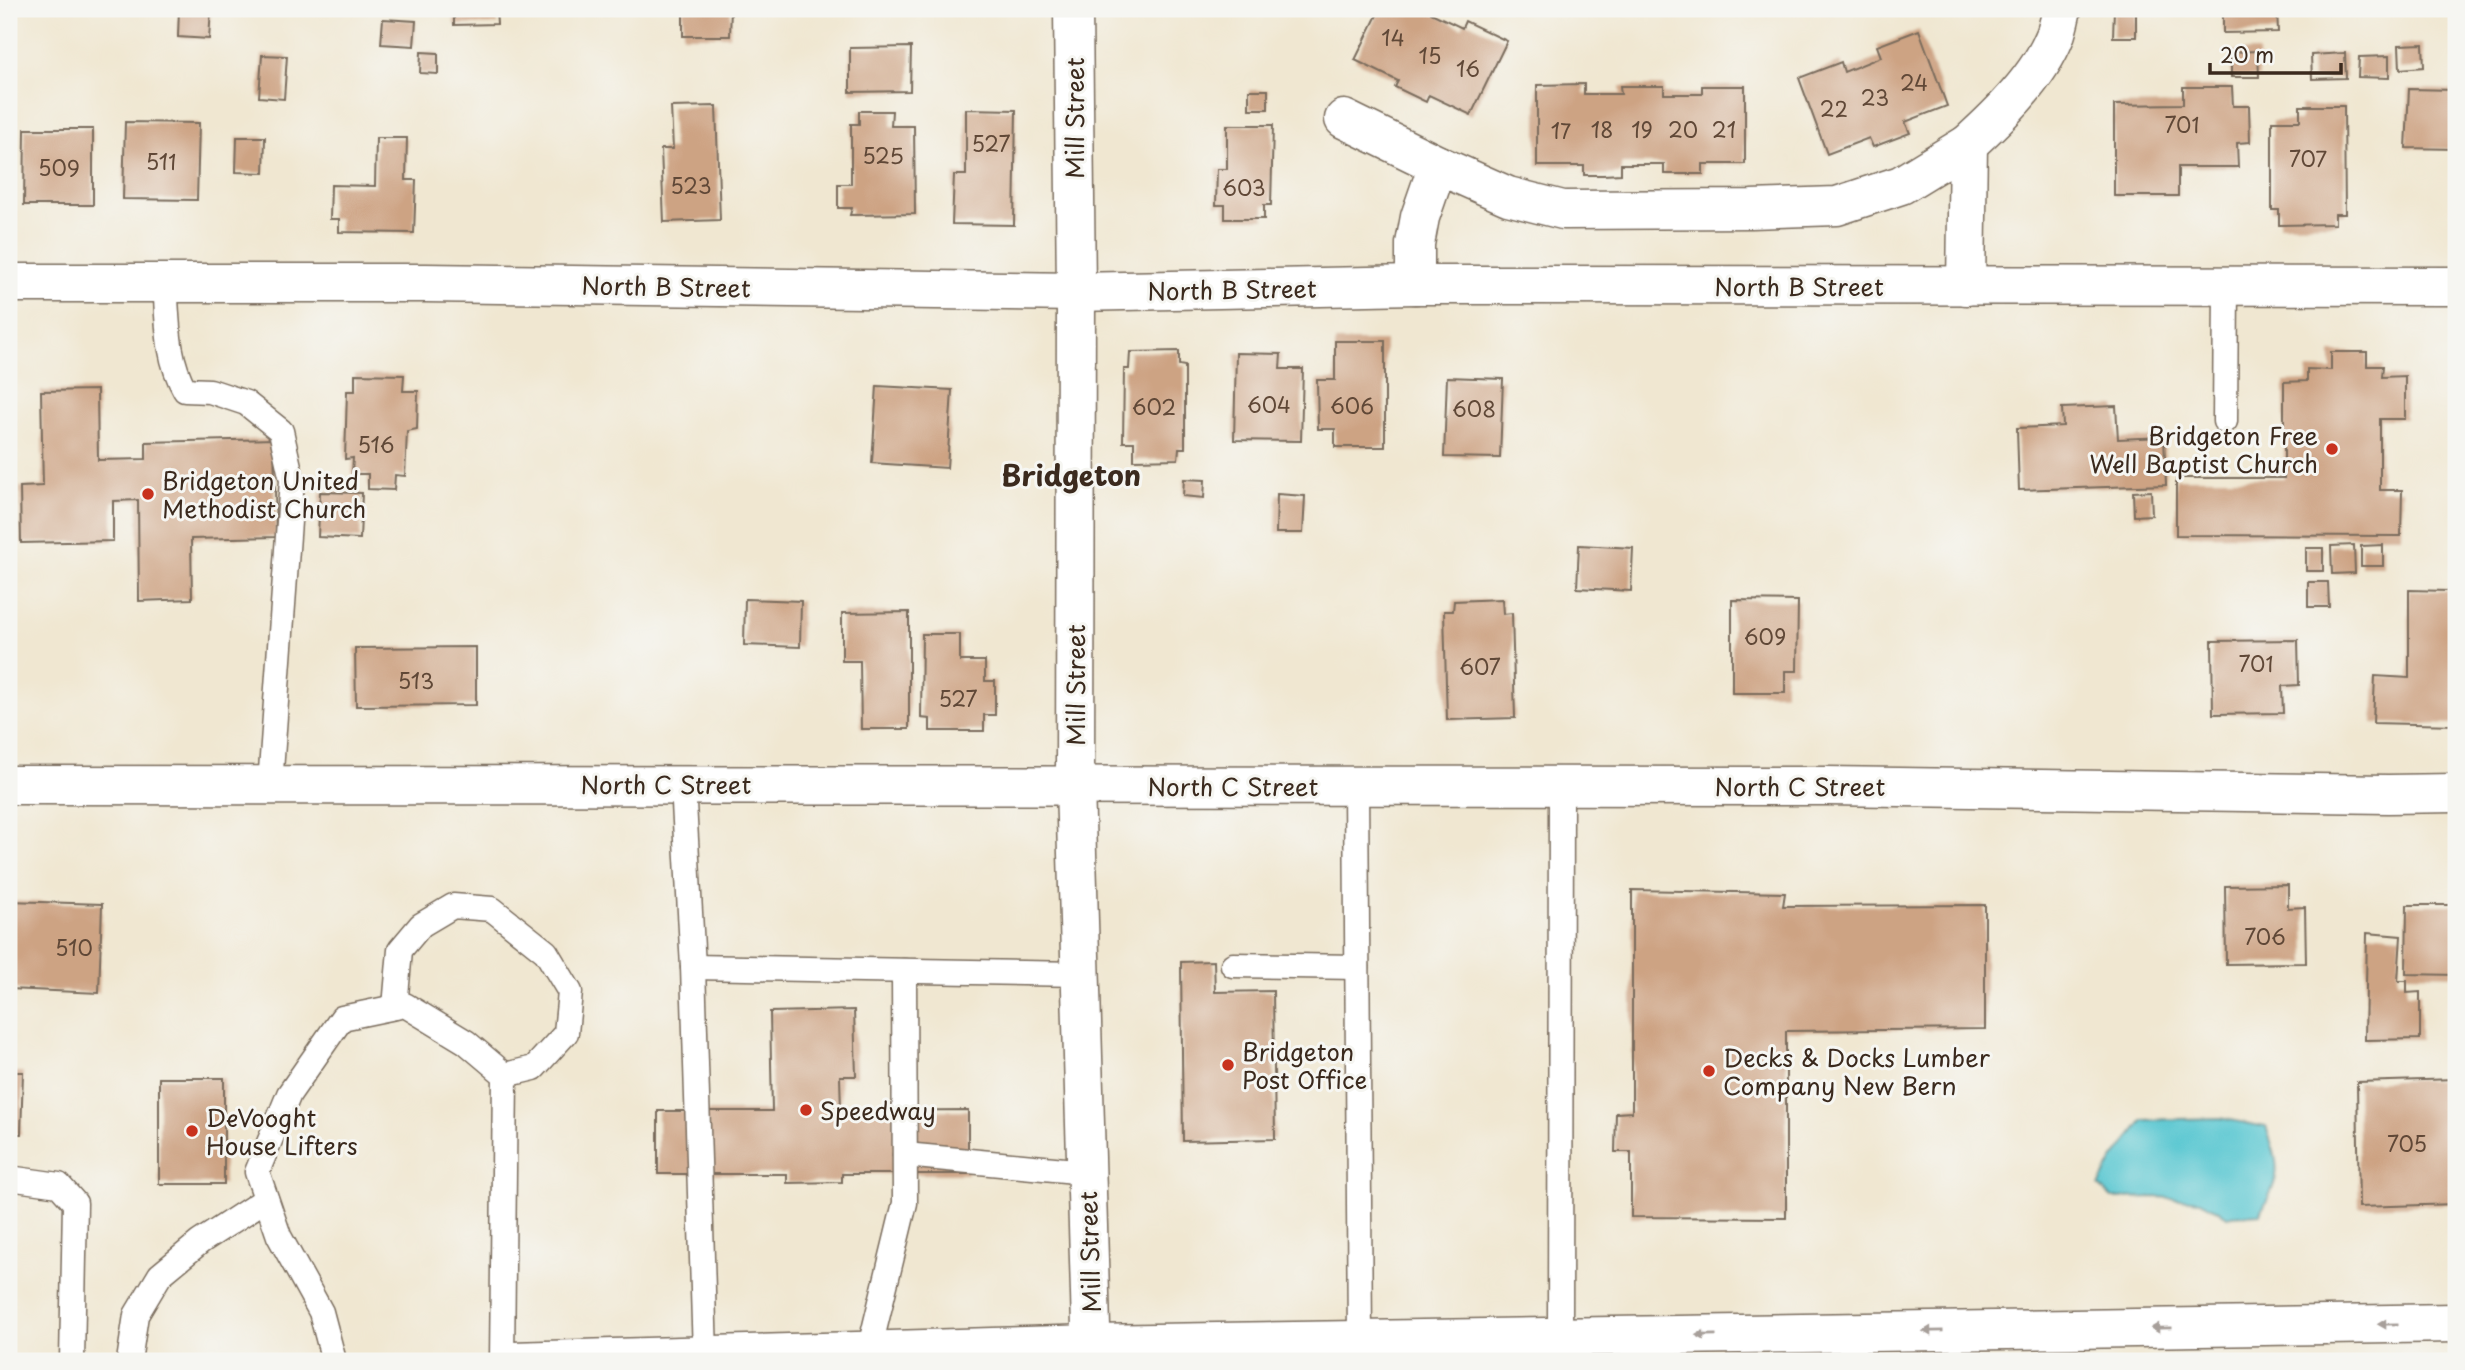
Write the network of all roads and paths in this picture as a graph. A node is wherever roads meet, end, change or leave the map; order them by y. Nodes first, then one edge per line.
1 (1073, 9) edge
2 (2062, 9) edge
3 (1344, 119) dead end
4 (1968, 144) junction
5 (1438, 164) junction
6 (9, 283) edge
7 (165, 283) junction
8 (1415, 285) junction
9 (1966, 286) junction
10 (2226, 286) junction
11 (2456, 286) edge
12 (1076, 292) junction
13 (2225, 421) dead end
14 (9, 785) edge
15 (270, 785) junction
16 (683, 785) junction
17 (1074, 786) junction
18 (1356, 786) junction
19 (1561, 786) junction
20 (2456, 793) edge
21 (1233, 965) dead end
22 (693, 967) junction
23 (1357, 967) junction
24 (904, 971) junction
25 (1080, 974) junction
26 (395, 1007) junction
27 (505, 1075) junction
28 (905, 1155) junction
29 (1086, 1172) junction
30 (9, 1178) edge
31 (266, 1199) junction
32 (2456, 1323) edge
33 (1560, 1337) junction
34 (1360, 1340) junction
35 (869, 1351) junction
36 (1092, 1353) edge
37 (705, 1355) junction
38 (72, 1361) edge
39 (129, 1361) edge
40 (334, 1361) edge
41 (502, 1361) edge
42 (512, 1361) edge

1 - 12 main road, Mill Street
2 - 4 main road
3 - 5 main road
4 - 5 main road
4 - 9 main road
5 - 8 main road
6 - 7 main road, North B Street
7 - 12 main road, North B Street
7 - 15 lane
8 - 9 main road, North B Street
8 - 12 main road, North B Street
9 - 10 main road, North B Street
10 - 11 main road, North B Street
10 - 13 lane
12 - 17 main road, Mill Street
14 - 15 main road, North C Street
15 - 16 main road, North C Street
16 - 17 main road, North C Street
16 - 22 lane
17 - 18 main road, North C Street
17 - 25 main road, Mill Street
18 - 19 main road, North C Street
18 - 23 lane
19 - 20 main road, North C Street
19 - 33 lane
21 - 23 lane
22 - 24 lane
22 - 37 lane
23 - 34 lane
24 - 25 lane
24 - 28 lane
25 - 29 main road, Mill Street
26 - 27 lane
26 - 27 lane
26 - 31 lane
27 - 41 lane
28 - 29 lane
28 - 35 lane
29 - 36 main road, Mill Street
30 - 38 lane
31 - 39 lane
31 - 40 lane
32 -> 33 main road
33 - 34 main road
34 - 36 main road
35 - 36 main road
35 - 37 main road
37 - 42 main road

